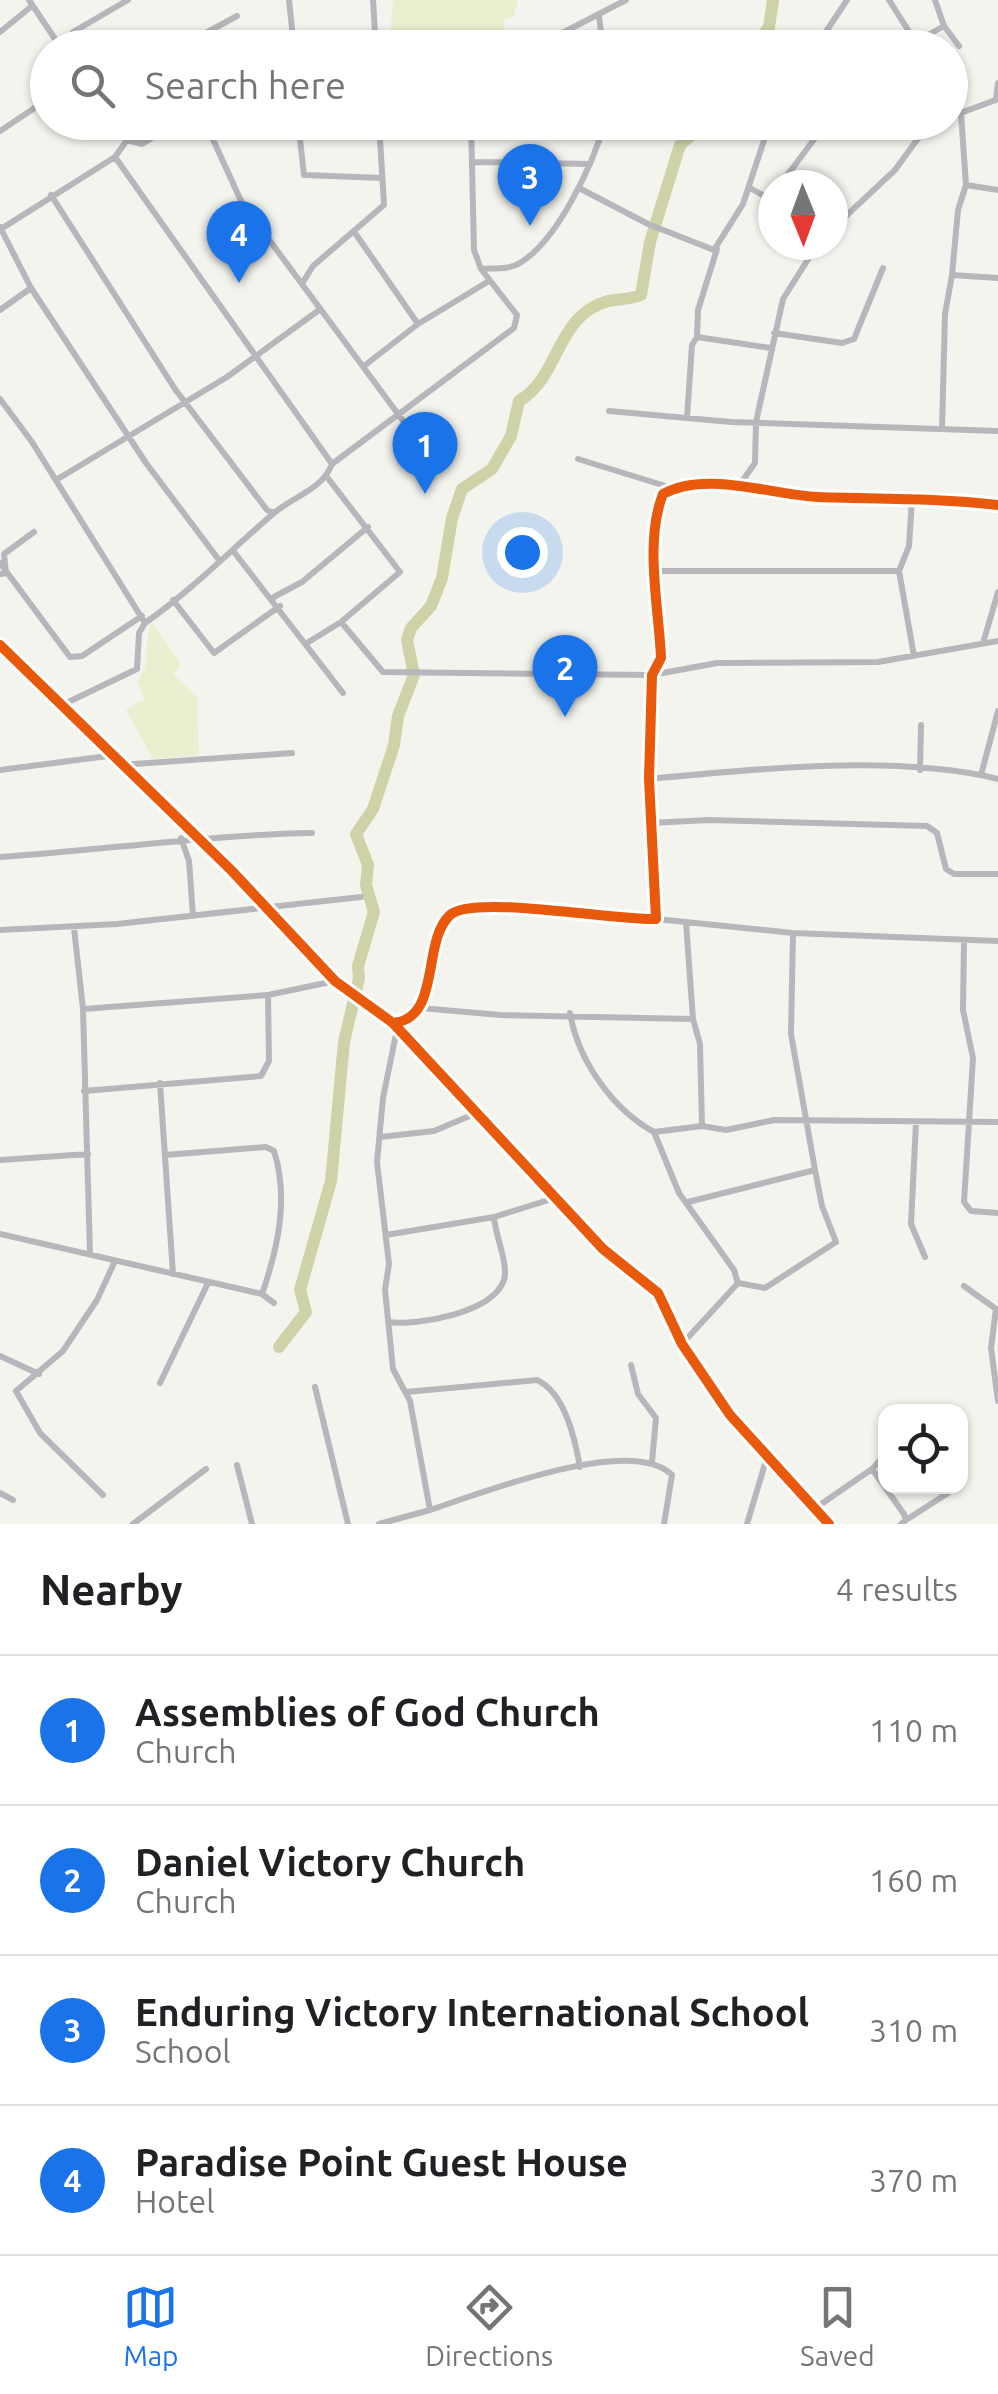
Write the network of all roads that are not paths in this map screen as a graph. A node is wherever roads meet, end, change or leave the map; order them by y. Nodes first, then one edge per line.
1 (128, 0) edge
2 (290, 0) edge
3 (374, 0) edge
4 (626, 0) edge
5 (846, 0) edge
6 (889, 0) edge
7 (935, 0) edge
8 (31, 3) edge
9 (237, 16) dead end
10 (599, 16) junction
11 (944, 26) junction
12 (50, 30) edge
13 (76, 30) edge
14 (211, 30) edge
15 (292, 30) edge
16 (375, 30) edge
17 (570, 30) edge
18 (601, 30) edge
19 (827, 30) edge
20 (908, 30) edge
21 (936, 30) edge
22 (947, 30) edge
23 (0, 32) edge
24 (998, 83) edge
25 (997, 99) edge
26 (30, 111) edge
27 (968, 111) edge
28 (0, 131) edge
29 (127, 140) joint
30 (148, 140) edge
31 (214, 140) edge
32 (300, 140) edge
33 (380, 140) edge
34 (472, 140) edge
35 (599, 140) edge
36 (765, 140) edge
37 (814, 140) edge
38 (917, 140) edge
39 (963, 140) edge
40 (115, 157) junction
41 (474, 162) junction
42 (590, 164) junction
43 (791, 170) edge
44 (382, 178) junction
45 (966, 185) junction
46 (579, 188) junction
47 (750, 188) junction
48 (998, 190) edge
49 (758, 192) edge
50 (51, 195) junction
51 (848, 214) edge
52 (1, 228) edge
53 (355, 233) junction
54 (716, 249) junction
55 (807, 260) edge
56 (481, 268) junction
57 (883, 268) dead end
58 (952, 276) junction
59 (998, 278) edge
60 (489, 280) junction
61 (302, 283) junction
62 (31, 288) junction
63 (0, 310) edge
64 (319, 310) junction
65 (418, 324) junction
66 (774, 333) junction
67 (697, 338) junction
68 (772, 348) junction
69 (258, 355) junction
70 (364, 366) junction
71 (0, 400) edge
72 (186, 402) junction
73 (609, 411) dead end
74 (398, 414) junction
75 (687, 418) junction
76 (756, 422) junction
77 (942, 429) junction
78 (998, 431) edge
79 (129, 434) junction
80 (578, 459) dead end
81 (332, 464) junction
82 (435, 464) dead end
83 (327, 477) junction
84 (56, 480) junction
85 (674, 488) junction
86 (738, 488) junction
87 (912, 498) junction
88 (998, 505) edge
89 (274, 513) junction
90 (368, 527) junction
91 (34, 532) dead end
92 (234, 552) junction
93 (219, 560) junction
94 (0, 563) edge
95 (899, 571) junction
96 (657, 572) junction
97 (3, 574) edge
98 (998, 592) edge
99 (272, 598) junction
100 (173, 600) junction
101 (280, 606) junction
102 (143, 620) junction
103 (341, 622) junction
104 (998, 641) edge
105 (307, 643) junction
106 (983, 643) junction
107 (0, 645) edge
108 (914, 656) junction
109 (652, 675) junction
110 (344, 693) dead end
111 (60, 706) junction
112 (998, 711) edge
113 (920, 725) dead end
114 (292, 753) dead end
115 (110, 756) junction
116 (120, 765) junction
117 (0, 770) edge
118 (920, 770) junction
119 (982, 775) junction
120 (649, 779) junction
121 (998, 779) edge
122 (650, 824) junction
123 (312, 833) dead end
124 (196, 836) junction
125 (181, 838) junction
126 (0, 856) edge
127 (998, 874) edge
128 (361, 898) dead end
129 (263, 906) junction
130 (194, 916) junction
131 (656, 920) junction
132 (686, 922) junction
133 (74, 928) junction
134 (0, 930) edge
135 (793, 932) junction
136 (998, 941) edge
137 (964, 942) junction
138 (335, 981) junction
139 (268, 995) junction
140 (419, 1008) junction
141 (83, 1009) junction
142 (570, 1013) junction
143 (693, 1018) junction
144 (395, 1026) junction
145 (160, 1083) junction
146 (84, 1091) junction
147 (479, 1112) junction
148 (966, 1122) junction
149 (998, 1122) edge
150 (807, 1123) junction
151 (916, 1124) junction
152 (702, 1126) junction
153 (654, 1132) junction
154 (380, 1137) junction
155 (88, 1154) junction
156 (165, 1155) junction
157 (0, 1160) edge
158 (816, 1170) junction
159 (555, 1198) junction
160 (688, 1202) junction
161 (998, 1212) edge
162 (494, 1218) junction
163 (0, 1234) edge
164 (386, 1235) junction
165 (90, 1254) junction
166 (925, 1256) dead end
167 (115, 1261) junction
168 (173, 1274) junction
169 (208, 1283) junction
170 (738, 1283) junction
171 (964, 1286) dead end
172 (262, 1294) junction
173 (274, 1303) dead end
174 (388, 1322) junction
175 (682, 1344) junction
176 (0, 1356) edge
177 (632, 1365) dead end
178 (40, 1374) junction
179 (160, 1382) dead end
180 (315, 1387) dead end
181 (406, 1392) junction
182 (998, 1402) edge
183 (767, 1457) junction
184 (652, 1462) junction
185 (878, 1463) edge
186 (237, 1465) dead end
187 (580, 1467) junction
188 (206, 1469) dead end
189 (872, 1469) junction
190 (0, 1493) edge
191 (103, 1494) dead end
192 (948, 1494) edge
193 (13, 1500) dead end
194 (814, 1509) junction
195 (430, 1510) junction
196 (909, 1522) edge
197 (133, 1524) edge
198 (252, 1524) edge
199 (348, 1524) edge
200 (380, 1524) edge
201 (664, 1524) edge
202 (747, 1524) edge
203 (828, 1524) edge

1 - 13 street
2 - 15 street
3 - 16 street
4 - 10 street
5 - 19 street
6 - 20 street
7 - 11 street
8 - 12 street
8 - 23 street
9 - 14 street
10 - 17 street
10 - 18 street
11 - 21 street
11 - 22 street
24 - 25 street
25 - 27 street
26 - 28 street
29 - 30 street
29 - 40 street
31 - 61 street
32 - 44 street
33 - 44 street
34 - 41 street
35 - 42 street
36 - 47 street
37 - 43 street
38 - 51 street
39 - 45 street
40 - 50 street
40 - 69 street
41 - 42 street
41 - 56 street
42 - 46 street
44 - 53 street
45 - 48 street
45 - 58 street
46 - 54 street
46 - 56 street
47 - 49 street
47 - 54 street
50 - 52 street
50 - 72 street
52 - 62 street
53 - 61 street
53 - 65 street
54 - 67 street
55 - 66 street
56 - 60 street
57 - 66 street
58 - 59 street
58 - 77 street
60 - 65 street
60 - 74 street
61 - 64 street
62 - 63 street
62 - 79 street
64 - 69 street
64 - 70 street
65 - 70 street
66 - 68 street
67 - 68 street
67 - 75 street
68 - 76 street
69 - 72 street
69 - 81 street
70 - 74 street
71 - 84 street
72 - 79 street
72 - 89 street
73 - 75 street
74 - 81 street
74 - 82 street
75 - 76 street
76 - 77 street
76 - 86 street
77 - 78 street
79 - 84 street
79 - 93 street
80 - 85 street
81 - 83 street
83 - 89 street
83 - 90 street
84 - 102 street
85 - 86 street
85 - 96 street
86 - 87 street
87 - 88 street
87 - 95 street
89 - 92 street
90 - 99 street
90 - 103 street
91 - 97 street
92 - 93 street
92 - 99 street
93 - 100 street
94 - 97 street
95 - 96 street
95 - 108 street
96 - 109 street
97 - 102 street
98 - 106 street
99 - 101 street
100 - 101 street
100 - 102 street
101 - 105 street
102 - 111 street
103 - 105 street
103 - 109 street
104 - 106 street
105 - 110 street
106 - 108 street
107 - 111 street
108 - 109 street
109 - 120 street
111 - 115 street
112 - 119 street
113 - 118 street
114 - 116 street
115 - 116 street
115 - 117 street
116 - 124 street
118 - 119 street
118 - 120 street
119 - 121 street
120 - 122 street
122 - 127 street
122 - 131 street
123 - 124 street
124 - 125 street
124 - 129 street
125 - 126 street
125 - 130 street
128 - 129 street
129 - 130 street
129 - 138 street
130 - 133 street
131 - 132 street
131 - 140 street
132 - 135 street
132 - 143 street
133 - 134 street
133 - 141 street
135 - 137 street
135 - 150 street
136 - 137 street
137 - 148 street
138 - 139 street
138 - 144 street
139 - 141 street
139 - 145 street
140 - 142 street
140 - 144 street
141 - 146 street
142 - 143 street
142 - 153 street
143 - 152 street
144 - 147 street
144 - 154 street
145 - 146 street
145 - 156 street
146 - 155 street
147 - 154 street
147 - 159 street
148 - 149 street
148 - 151 street
148 - 161 street
150 - 151 street
150 - 152 street
150 - 158 street
151 - 166 street
152 - 153 street
153 - 160 street
154 - 164 street
155 - 157 street
155 - 165 street
156 - 168 street
156 - 172 street
158 - 160 street
158 - 170 street
159 - 162 street
159 - 175 street
160 - 170 street
162 - 164 street
162 - 174 street
163 - 165 street
164 - 174 street
165 - 167 street
167 - 168 street
167 - 178 street
168 - 169 street
169 - 172 street
169 - 179 street
170 - 175 street
171 - 182 street
172 - 173 street
174 - 181 street
175 - 183 street
176 - 178 street
177 - 184 street
178 - 191 street
180 - 199 street
181 - 187 street
181 - 195 street
183 - 194 street
183 - 202 street
184 - 187 street
184 - 201 street
185 - 189 street
186 - 198 street
187 - 195 street
188 - 197 street
189 - 194 street
189 - 196 street
190 - 193 street
192 - 196 street
194 - 203 street
195 - 200 street

